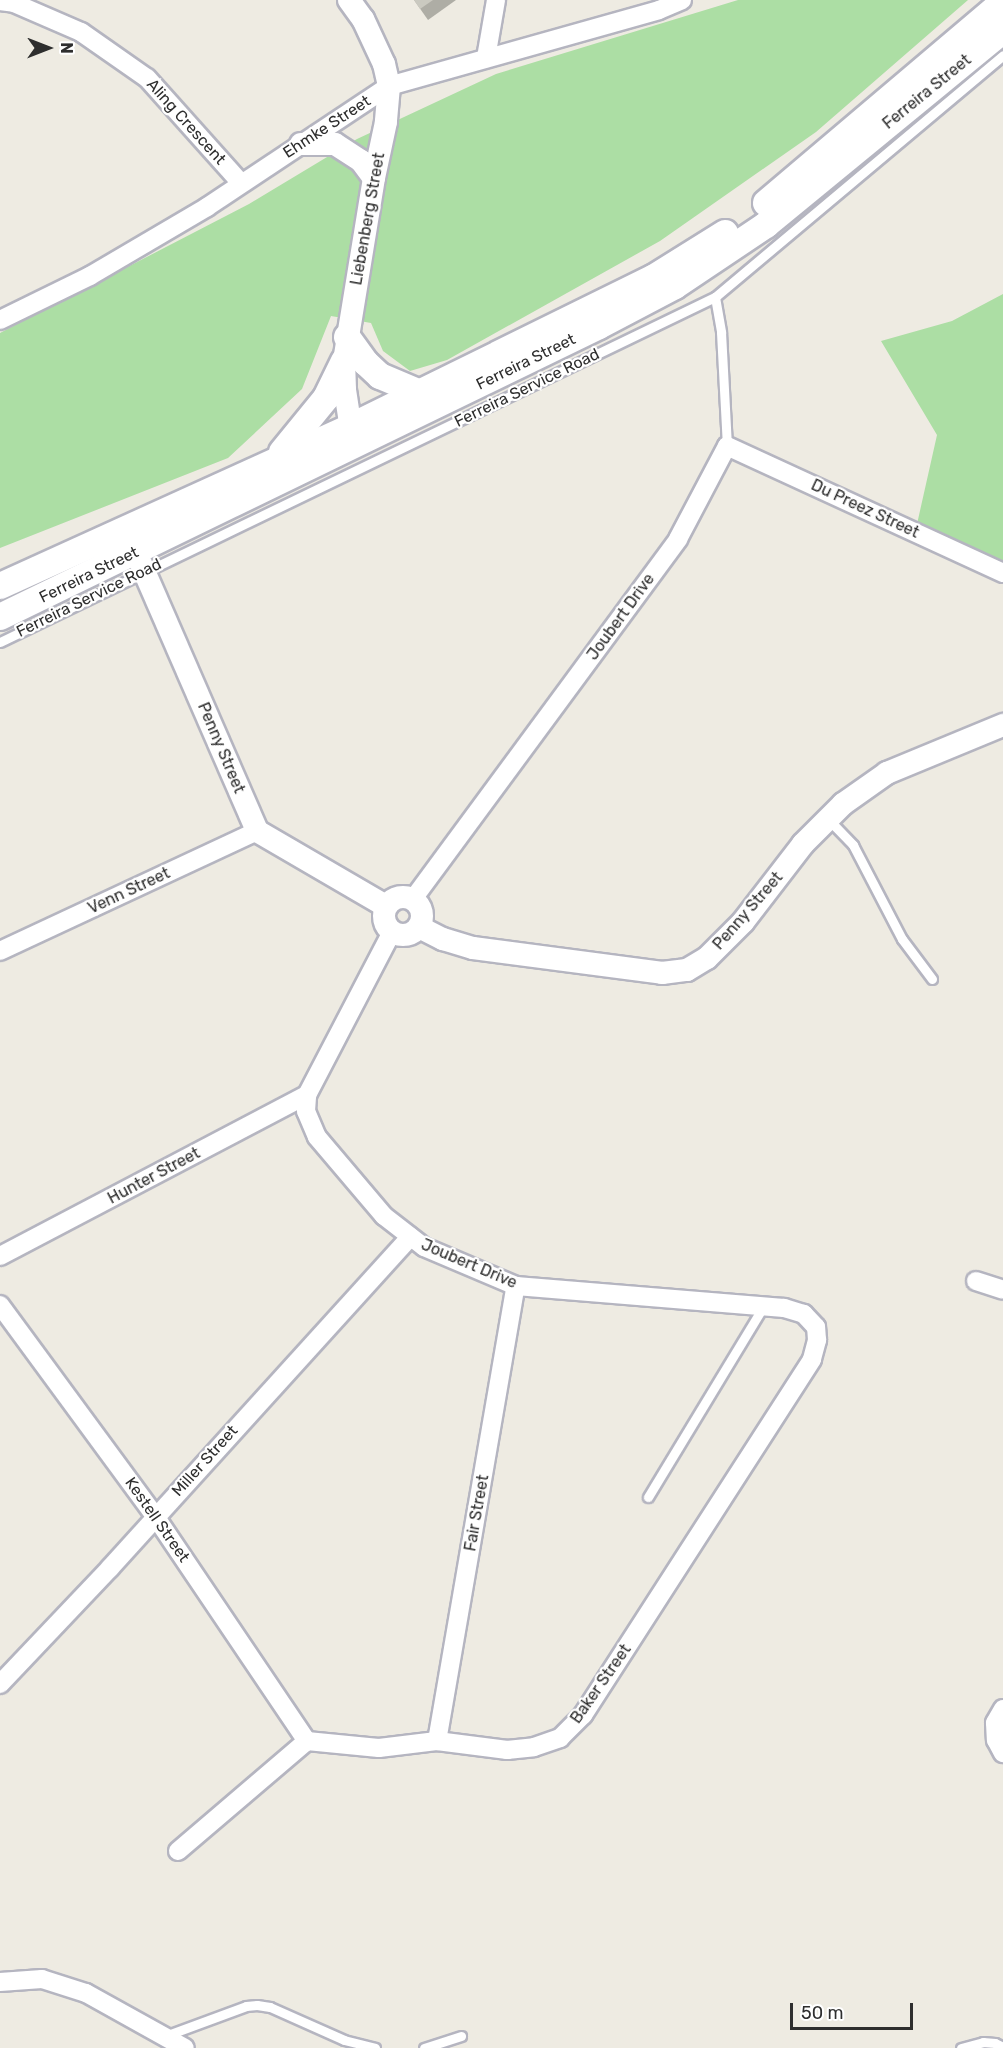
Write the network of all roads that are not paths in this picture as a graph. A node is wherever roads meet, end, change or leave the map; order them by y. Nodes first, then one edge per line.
1 (349, 0) edge
2 (496, 0) edge
3 (682, 0) edge
4 (0, 2) edge
5 (1003, 2) edge
6 (1003, 30) edge
7 (1003, 55) edge
8 (486, 58) junction
9 (389, 86) junction
10 (301, 144) junction
11 (374, 178) junction
12 (241, 183) junction
13 (715, 297) junction
14 (0, 320) edge
15 (346, 349) junction
16 (418, 392) junction
17 (352, 437) junction
18 (727, 446) junction
19 (276, 459) junction
20 (126, 529) junction
21 (140, 561) junction
22 (1003, 573) edge
23 (0, 586) edge
24 (0, 617) edge
25 (0, 642) edge
26 (1003, 725) edge
27 (827, 818) junction
28 (257, 831) junction
29 (413, 899) junction
30 (386, 906) junction
31 (419, 927) junction
32 (393, 932) junction
33 (0, 951) edge
34 (932, 979) dead end
35 (307, 1095) junction
36 (410, 1237) junction
37 (0, 1256) edge
38 (976, 1281) dead end
39 (516, 1286) junction
40 (1003, 1290) edge
41 (0, 1305) edge
42 (763, 1307) junction
43 (816, 1327) joint
44 (648, 1497) dead end
45 (155, 1516) junction
46 (0, 1684) edge
47 (1003, 1709) edge
48 (307, 1741) junction
49 (437, 1741) junction
50 (1003, 1752) edge
51 (178, 1851) dead end
52 (0, 1982) edge
53 (461, 2036) dead end
54 (163, 2037) junction
55 (1003, 2047) edge
56 (185, 2048) edge
57 (375, 2048) edge
58 (424, 2048) edge
59 (961, 2048) edge

1 - 9 street, Liebenberg Street
2 - 8 street
3 - 8 street, Ehmke Street
4 - 12 street, Aling Crescent
5 - 16 main road, Ferreira Street
6 - 17 main road, Ferreira Street
7 - 13 lane, Ferreira Service Road
8 - 9 street, Ehmke Street
9 - 10 street, Ehmke Street
9 - 11 street, Liebenberg Street
10 - 11 street
10 - 12 street, Ehmke Street
11 - 15 street, Liebenberg Street
12 - 14 street, Ehmke Street
13 - 18 lane
13 - 21 lane, Ferreira Service Road
15 - 16 main road
15 - 17 street, Liebenberg Street
15 - 19 main road
16 - 17 main road, Ferreira Street
17 - 19 main road, Ferreira Street
17 - 21 main road, Ferreira Street
18 - 22 street, Du Preez Street
18 - 29 street, Joubert Drive
19 - 20 main road, Ferreira Street
20 - 21 street, Penny Street
20 - 23 main road, Ferreira Street
21 - 24 main road, Ferreira Street
21 - 25 lane, Ferreira Service Road
21 - 28 street, Penny Street
26 - 27 street, Penny Street
27 - 31 street, Penny Street
27 - 34 lane
28 - 30 street
28 - 33 street, Venn Street
29 - 30 street
29 - 31 street
30 - 32 street
31 - 32 street
32 - 35 street
35 - 36 street, Joubert Drive
35 - 37 street, Hunter Street
36 - 39 street, Joubert Drive
36 - 45 street, Miller Street
38 - 40 street
39 - 42 street, Joubert Drive
39 - 49 street, Fair Street
41 - 45 street, Kestell Street
42 - 43 street, Joubert Drive
42 - 44 lane
43 - 49 street, Baker Street
45 - 46 street, Miller Street
45 - 48 street, Kestell Street
47 - 50 street
48 - 49 street, Baker Street
48 - 51 street
52 - 54 street
53 - 58 lane
54 - 56 street
54 - 57 lane
55 - 59 lane

